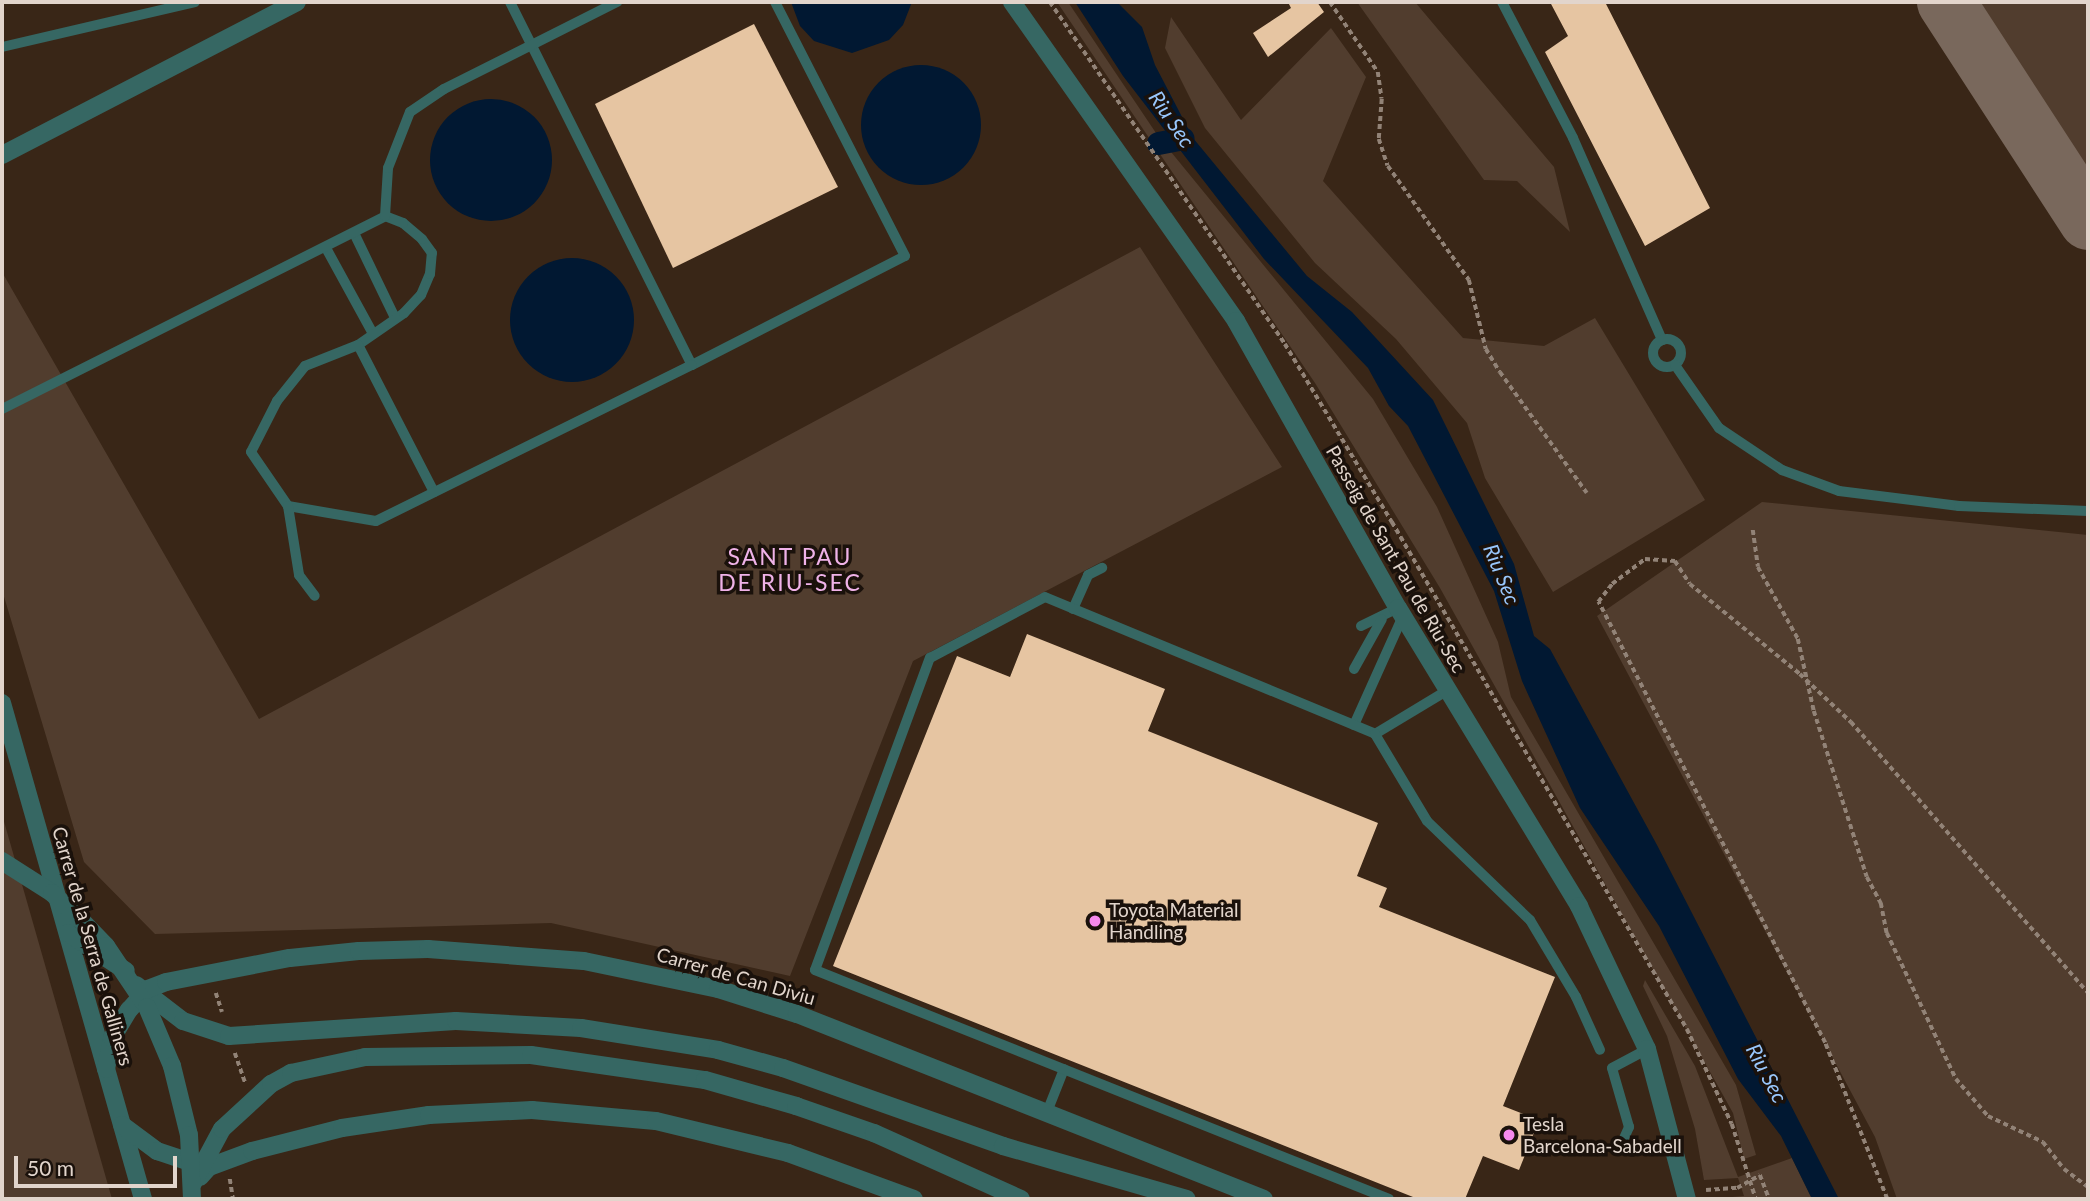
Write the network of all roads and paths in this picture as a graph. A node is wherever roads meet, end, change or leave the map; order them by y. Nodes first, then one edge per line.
1 (195, 2) edge
2 (297, 2) edge
3 (510, 2) edge
4 (617, 2) edge
5 (775, 2) edge
6 (1012, 2) edge
7 (1050, 2) edge
8 (1330, 2) edge
9 (1503, 2) edge
10 (532, 45) junction
11 (2, 47) edge
12 (2, 155) edge
13 (385, 216) junction
14 (354, 233) junction
15 (326, 248) junction
16 (396, 318) junction
17 (373, 334) junction
18 (1662, 340) junction
19 (358, 345) junction
20 (692, 365) junction
21 (1675, 365) junction
22 (2, 409) edge
23 (434, 492) junction
24 (1587, 493) dead end
25 (288, 506) junction
26 (2088, 510) edge
27 (1753, 530) dead end
28 (1102, 568) dead end
29 (315, 596) dead end
30 (1073, 609) junction
31 (1401, 612) junction
32 (1382, 619) junction
33 (1361, 626) dead end
34 (1354, 669) dead end
35 (1807, 680) junction
36 (1448, 690) junction
37 (2, 703) edge
38 (1354, 724) junction
39 (1376, 733) junction
40 (2, 861) edge
41 (68, 933) junction
42 (212, 973) junction
43 (132, 982) junction
44 (166, 982) junction
45 (2088, 993) edge
46 (222, 1015) dead end
47 (234, 1049) dead end
48 (1647, 1049) junction
49 (1600, 1050) dead end
50 (106, 1069) junction
51 (1064, 1069) junction
52 (248, 1093) dead end
53 (1047, 1112) junction
54 (122, 1125) junction
55 (1622, 1145) dead end
56 (209, 1167) junction
57 (1682, 1169) junction
58 (229, 1171) dead end
59 (1749, 1178) junction
60 (2088, 1187) edge
61 (1706, 1190) dead end
62 (191, 1194) edge
63 (143, 1199) edge
64 (233, 1199) edge
65 (914, 1199) edge
66 (1021, 1199) edge
67 (1187, 1199) edge
68 (1264, 1199) edge
69 (1389, 1199) edge
70 (1677, 1199) edge
71 (1687, 1199) edge
72 (1756, 1199) edge
73 (1769, 1199) edge
74 (1888, 1199) edge

1 - 11 lane
2 - 12 street
3 - 10 lane
4 - 10 lane
5 - 20 lane
6 - 31 street, Passeig de Sant Pau de Riu-Sec
7 - 59 path
8 - 24 path
9 - 18 lane
10 - 13 lane
10 - 20 lane
13 - 14 lane
13 - 16 lane
14 - 15 lane
14 - 16 lane
15 - 17 lane
15 - 22 lane
16 - 17 lane
17 - 19 lane
18 - 21 lane
18 - 21 lane
19 - 23 lane
19 - 25 lane
20 - 23 lane
21 - 26 lane
23 - 25 lane
25 - 29 lane
27 - 35 path
28 - 30 lane
30 - 38 lane
30 - 51 lane
31 - 32 lane
31 - 36 street, Passeig de Sant Pau de Riu-Sec
31 - 38 lane
32 - 33 lane
32 - 34 lane
35 - 45 path
35 - 60 path
35 - 74 path
36 - 39 lane
36 - 48 street, Passeig de Sant Pau de Riu-Sec
37 - 41 street, Carrer de la Serra de Galliners
38 - 39 lane
39 - 49 lane
40 - 43 street
41 - 44 street, Carrer de Can Diviu
41 - 50 street, Carrer de la Serra de Galliners
42 - 44 street, Carrer de Can Diviu
42 - 46 path
42 - 53 street, Carrer de Can Diviu
43 - 62 street
43 - 67 street
44 - 50 street, Carrer de Can Diviu
47 - 52 path
48 - 55 lane
48 - 57 street, Passeig de Sant Pau de Riu-Sec
50 - 54 street, Carrer de la Serra de Galliners
51 - 53 lane
51 - 69 lane
53 - 68 street, Carrer de Can Diviu
54 - 56 street
54 - 63 street, Carrer de la Serra de Galliners
56 - 62 street
56 - 65 street
57 - 70 street, Passeig de Sant Pau de Riu-Sec
57 - 71 street, Passeig de Sant Pau de Riu-Sec
58 - 64 path
59 - 61 path
59 - 72 path
59 - 73 path
62 - 66 street

